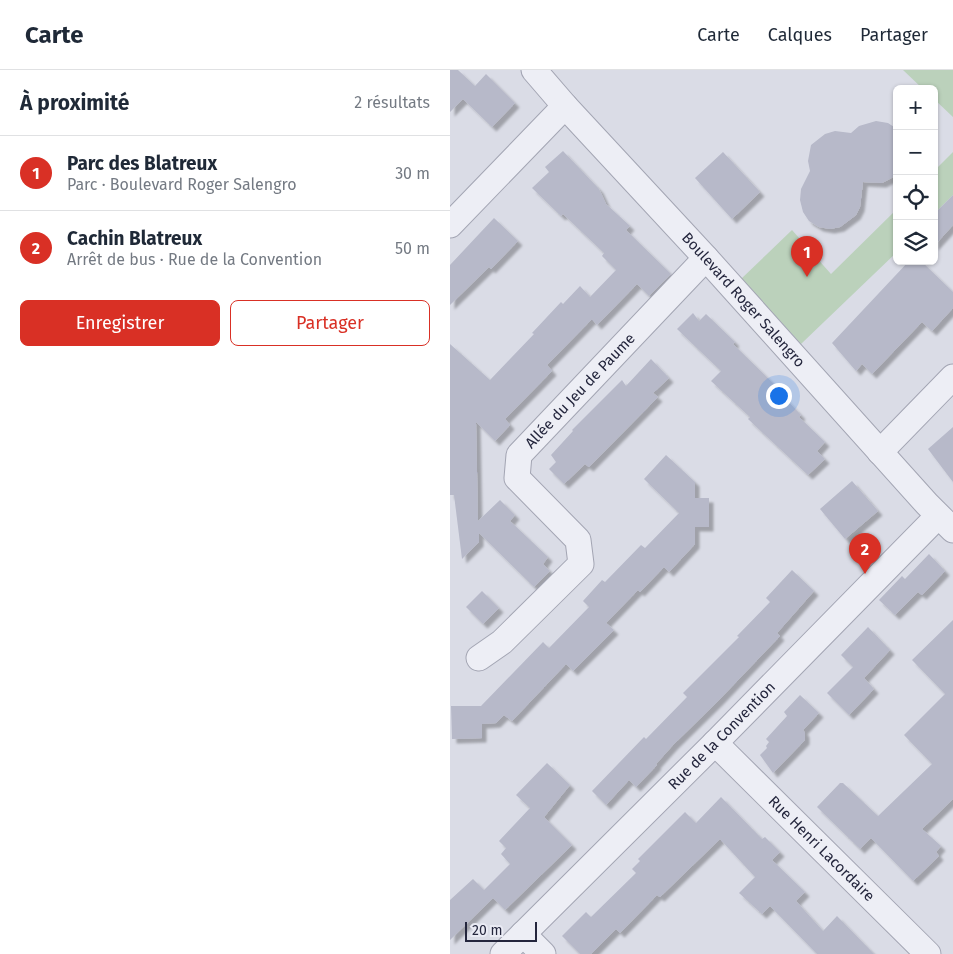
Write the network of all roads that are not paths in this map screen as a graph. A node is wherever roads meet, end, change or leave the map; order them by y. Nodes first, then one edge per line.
1 (534, 70) edge
2 (565, 106) junction
3 (450, 225) edge
4 (706, 258) junction
5 (953, 377) edge
6 (880, 452) junction
7 (946, 523) edge
8 (479, 658) dead end
9 (715, 743) junction
10 (523, 934) junction
11 (503, 954) edge
12 (543, 954) edge
13 (928, 954) edge

1 - 2 street, Boulevard Roger Salengro
2 - 3 street
2 - 4 street, Boulevard Roger Salengro
4 - 6 street, Boulevard Roger Salengro
4 - 8 street, Allée du Jeu de Paume
5 - 6 street
6 - 7 street, Boulevard Roger Salengro
7 - 9 street, Rue de la Convention
9 - 10 street, Rue de la Convention
9 - 13 street, Rue Henri Lacordaire
10 - 11 street, Rue de la Convention
10 - 12 street

